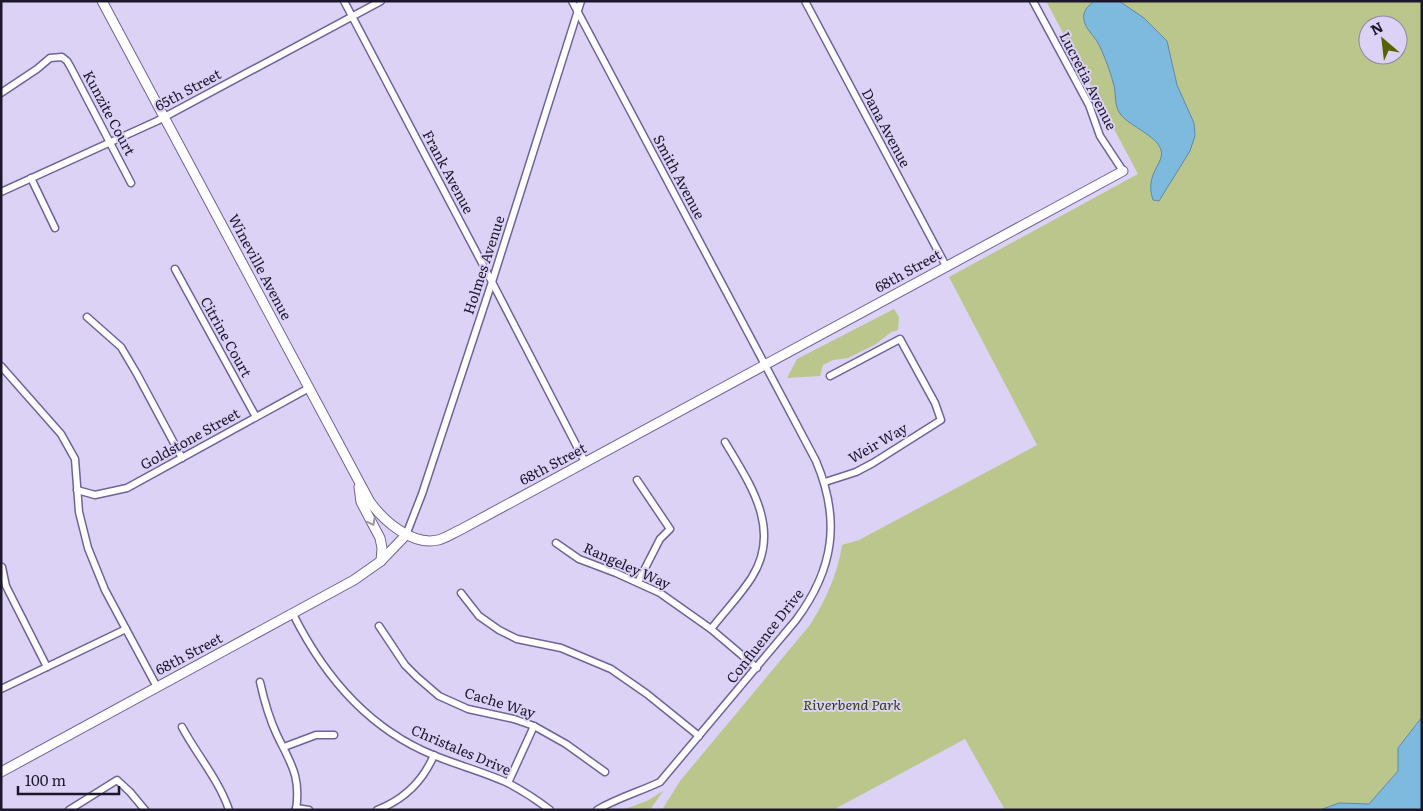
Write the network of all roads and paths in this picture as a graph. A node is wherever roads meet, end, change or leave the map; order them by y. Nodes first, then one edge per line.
1 (102, 1) edge
2 (344, 1) edge
3 (381, 1) edge
4 (572, 1) edge
5 (581, 1) edge
6 (805, 1) edge
7 (1033, 1) edge
8 (578, 13) junction
9 (352, 17) junction
10 (1, 92) edge
11 (164, 117) junction
12 (110, 143) junction
13 (1123, 171) joint
14 (31, 178) junction
15 (131, 183) dead end
16 (1, 192) edge
17 (55, 228) dead end
18 (946, 266) junction
19 (175, 269) dead end
20 (492, 282) junction
21 (87, 317) dead end
22 (765, 365) junction
23 (1, 366) edge
24 (830, 376) dead end
25 (309, 388) junction
26 (256, 417) junction
27 (725, 442) dead end
28 (182, 458) junction
29 (585, 462) junction
30 (637, 480) dead end
31 (825, 482) junction
32 (359, 484) junction
33 (77, 490) junction
34 (406, 535) junction
35 (556, 543) dead end
36 (381, 561) junction
37 (2, 567) edge
38 (638, 582) junction
39 (461, 593) dead end
40 (292, 614) junction
41 (379, 626) dead end
42 (126, 629) junction
43 (710, 629) junction
44 (47, 667) junction
45 (757, 668) junction
46 (260, 682) dead end
47 (157, 687) junction
48 (1, 690) edge
49 (534, 726) junction
50 (182, 727) dead end
51 (334, 735) dead end
52 (699, 736) junction
53 (284, 747) junction
54 (434, 756) junction
55 (1, 772) edge
56 (605, 772) dead end
57 (508, 783) junction
58 (296, 809) edge
59 (69, 810) edge
60 (145, 810) edge
61 (229, 810) edge
62 (309, 810) edge
63 (377, 810) edge
64 (550, 810) edge
65 (597, 810) edge

1 - 11 street, Wineville Avenue
2 - 9 street, Frank Avenue
3 - 9 street, 65th Street
4 - 8 street, Smith Avenue
5 - 8 street, Holmes Avenue
6 - 18 street, Dana Avenue
7 - 13 street, Lucretia Avenue
8 - 20 street, Holmes Avenue
8 - 22 street, Smith Avenue
9 - 11 street, 65th Street
9 - 20 street, Frank Avenue
10 - 12 street, Kunzite Court
11 - 12 street, 65th Street
11 - 25 street, Wineville Avenue
12 - 14 street, 65th Street
12 - 15 street, Kunzite Court
13 - 18 street, 68th Street
14 - 16 street, 65th Street
14 - 17 street
18 - 22 street, 68th Street
19 - 26 street, Citrine Court
20 - 29 street, Frank Avenue
20 - 34 street, Holmes Avenue
21 - 28 street
22 - 29 street, 68th Street
22 - 31 street, Confluence Drive
23 - 33 street
24 - 31 street, Weir Way
25 - 26 street, Goldstone Street
25 - 32 street, Wineville Avenue
26 - 28 street, Goldstone Street
27 - 43 street
28 - 33 street, Goldstone Street
29 - 34 street, 68th Street
30 - 38 street
31 - 45 street, Confluence Drive
32 - 34 street, Wineville Avenue
32 -> 36 street
33 - 42 street
34 - 36 street, 68th Street
35 - 38 street, Rangeley Way
36 - 40 street, 68th Street
37 - 44 street
38 - 43 street, Rangeley Way
39 - 52 street
40 - 47 street, 68th Street
40 - 54 street, Christales Drive
41 - 49 street, Cache Way
42 - 44 street
42 - 47 street
43 - 45 street, Rangeley Way
44 - 48 street
45 - 52 street, Confluence Drive
46 - 53 street
47 - 55 street, 68th Street
49 - 56 street, Cache Way
49 - 57 street
50 - 61 street
51 - 53 street
52 - 65 street, Confluence Drive
53 - 58 street
54 - 57 street, Christales Drive
54 - 63 street
57 - 64 street, Christales Drive
58 - 62 street
59 - 60 street

